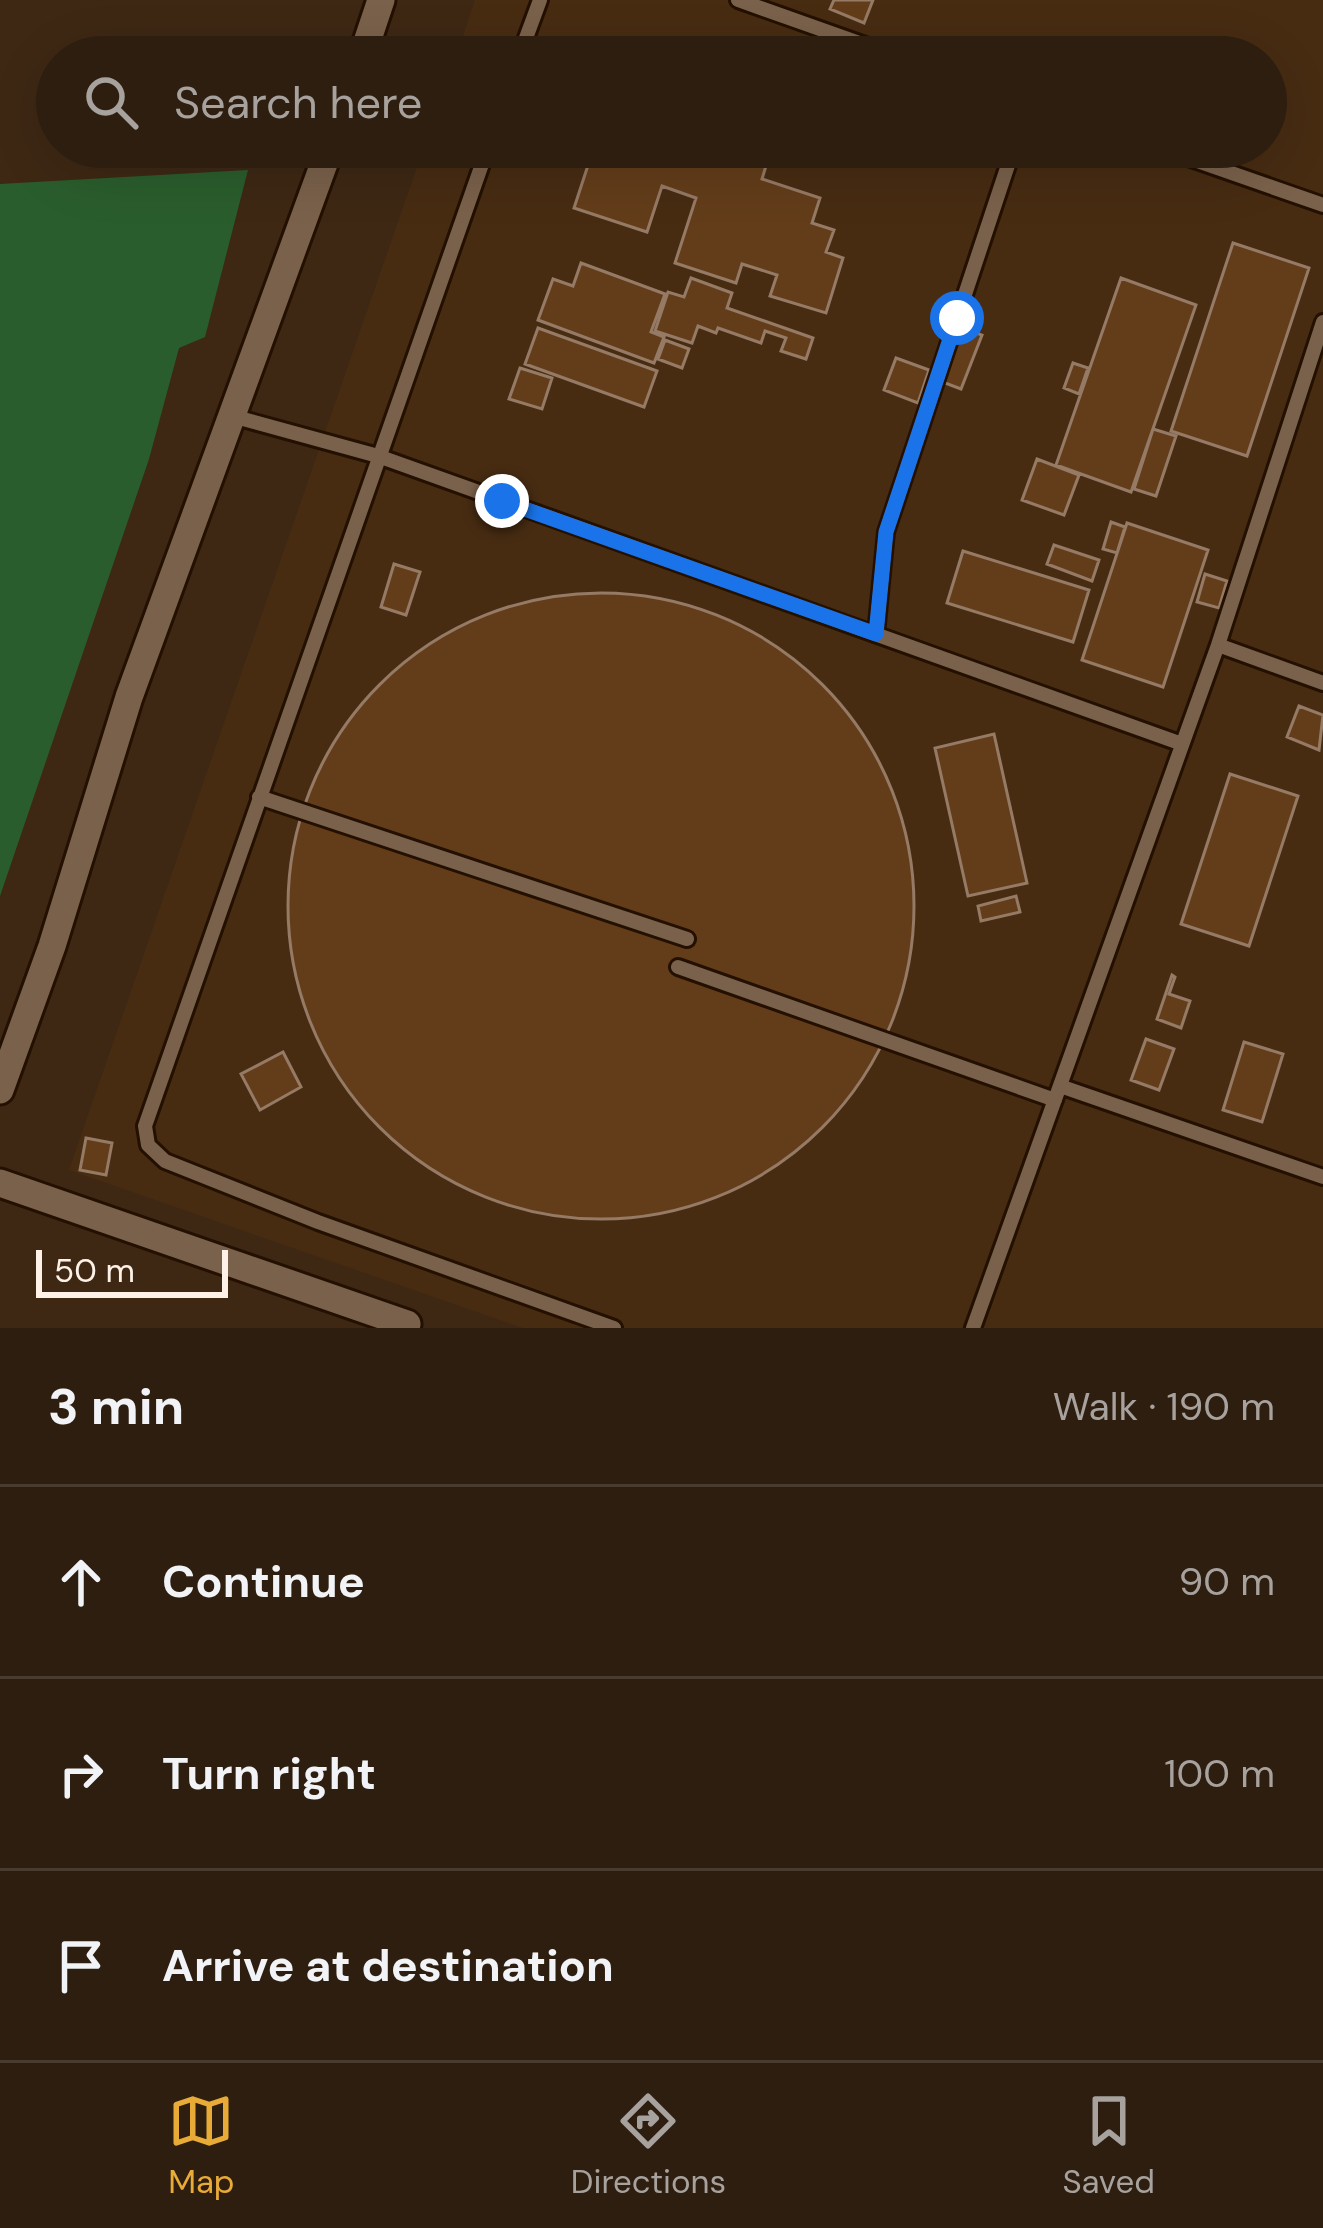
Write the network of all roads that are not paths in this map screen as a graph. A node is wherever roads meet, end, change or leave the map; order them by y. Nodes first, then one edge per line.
1 (381, 0) edge
2 (540, 0) edge
3 (737, 0) edge
4 (369, 36) edge
5 (527, 36) edge
6 (839, 36) edge
7 (322, 168) edge
8 (481, 168) edge
9 (1007, 168) edge
10 (1217, 168) edge
11 (1323, 205) edge
12 (1323, 322) edge
13 (232, 416) junction
14 (378, 456) junction
15 (876, 634) junction
16 (1218, 645) junction
17 (1323, 683) edge
18 (1182, 745) junction
19 (260, 797) junction
20 (687, 939) dead end
21 (678, 968) dead end
22 (0, 1090) edge
23 (1058, 1093) junction
24 (1323, 1177) edge
25 (0, 1183) edge
26 (407, 1324) dead end
27 (614, 1328) edge
28 (973, 1328) edge

1 - 4 street
2 - 5 lane
3 - 6 lane
7 - 13 street
8 - 14 lane
9 - 15 lane
10 - 11 lane
12 - 16 lane
13 - 14 lane
13 - 22 street
14 - 15 lane
14 - 19 lane
15 - 18 lane
16 - 17 lane
16 - 18 lane
18 - 23 lane
19 - 20 lane
19 - 27 lane
21 - 23 lane
23 - 24 lane
23 - 28 lane
25 - 26 street

